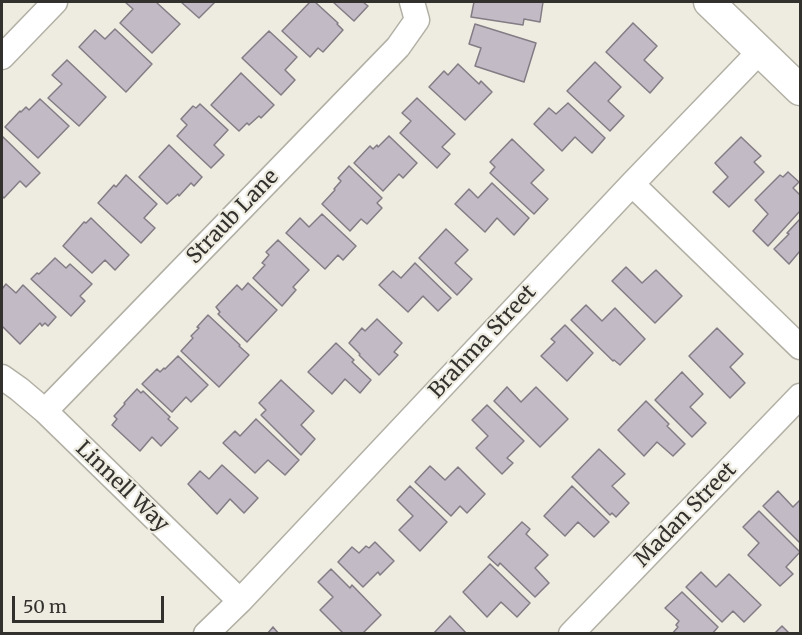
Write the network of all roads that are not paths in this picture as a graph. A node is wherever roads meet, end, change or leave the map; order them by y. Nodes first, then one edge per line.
1 (55, 2) edge
2 (709, 2) edge
3 (415, 11) edge
4 (760, 51) junction
5 (2, 56) edge
6 (801, 90) edge
7 (632, 184) junction
8 (801, 346) edge
9 (2, 377) edge
10 (801, 396) edge
11 (45, 411) junction
12 (240, 601) junction
13 (206, 633) edge
14 (571, 633) edge

1 - 5 street
2 - 4 main road
3 - 11 street, Straub Lane
4 - 6 main road
4 - 7 street, Brahma Street
7 - 8 street
7 - 12 street, Brahma Street
9 - 11 street, Linnell Way
10 - 14 street, Madan Street
11 - 12 street, Linnell Way
12 - 13 street, Brahma Street

